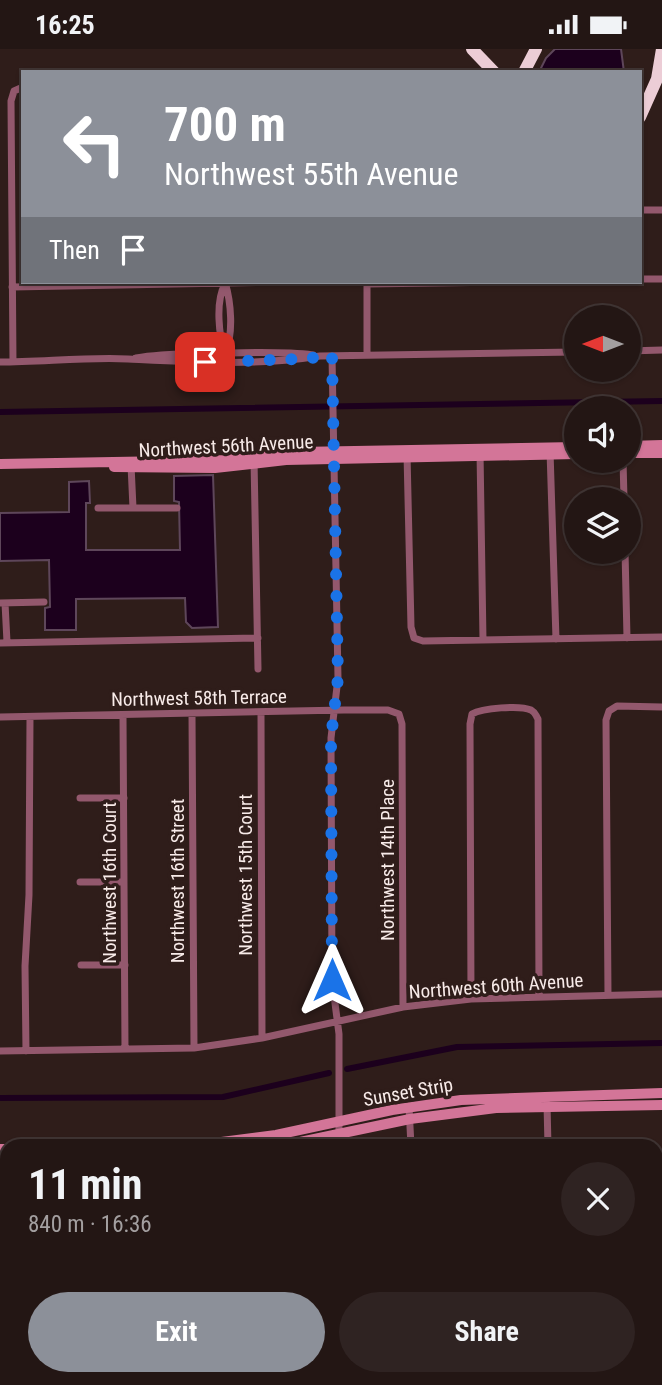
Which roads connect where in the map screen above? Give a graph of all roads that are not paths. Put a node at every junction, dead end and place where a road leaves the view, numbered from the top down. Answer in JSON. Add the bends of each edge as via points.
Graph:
{"nodes":[{"id":1,"x":472,"y":49,"type":"edge"},
{"id":2,"x":536,"y":49,"type":"edge"},
{"id":3,"x":655,"y":49,"type":"edge"},
{"id":4,"x":662,"y":49,"type":"edge"},
{"id":5,"x":492,"y":70,"type":"edge"},
{"id":6,"x":525,"y":70,"type":"edge"},
{"id":7,"x":21,"y":88,"type":"edge"},
{"id":8,"x":642,"y":99,"type":"edge"},
{"id":9,"x":642,"y":113,"type":"edge"},
{"id":10,"x":662,"y":210,"type":"edge"},
{"id":11,"x":642,"y":211,"type":"edge"},
{"id":12,"x":642,"y":279,"type":"edge"},
{"id":13,"x":662,"y":279,"type":"edge"},
{"id":14,"x":85,"y":284,"type":"edge"},
{"id":15,"x":225,"y":284,"type":"edge"},
{"id":16,"x":367,"y":284,"type":"edge"},
{"id":17,"x":12,"y":288,"type":"junction"},
{"id":18,"x":662,"y":350,"type":"edge"},
{"id":19,"x":641,"y":351,"type":"edge"},
{"id":20,"x":564,"y":352,"type":"edge"},
{"id":21,"x":367,"y":355,"type":"junction"},
{"id":22,"x":332,"y":356,"type":"junction"},
{"id":23,"x":225,"y":357,"type":"junction"},
{"id":24,"x":0,"y":362,"type":"edge"},
{"id":25,"x":13,"y":362,"type":"junction"},
{"id":26,"x":662,"y":445,"type":"edge"},
{"id":27,"x":641,"y":446,"type":"edge"},
{"id":28,"x":564,"y":449,"type":"edge"},
{"id":29,"x":550,"y":451,"type":"junction"},
{"id":30,"x":480,"y":452,"type":"junction"},
{"id":31,"x":407,"y":453,"type":"junction"},
{"id":32,"x":564,"y":453,"type":"edge"},
{"id":33,"x":641,"y":453,"type":"edge"},
{"id":34,"x":662,"y":453,"type":"edge"},
{"id":35,"x":334,"y":455,"type":"junction"},
{"id":36,"x":254,"y":459,"type":"junction"},
{"id":37,"x":0,"y":464,"type":"edge"},
{"id":38,"x":131,"y":464,"type":"junction"},
{"id":39,"x":98,"y":508,"type":"dead end"},
{"id":40,"x":134,"y":508,"type":"junction"},
{"id":41,"x":177,"y":508,"type":"dead end"},
{"id":42,"x":625,"y":564,"type":"edge"},
{"id":43,"x":44,"y":602,"type":"dead end"},
{"id":44,"x":3,"y":603,"type":"edge"},
{"id":45,"x":662,"y":637,"type":"edge"},
{"id":46,"x":258,"y":638,"type":"junction"},
{"id":47,"x":627,"y":638,"type":"junction"},
{"id":48,"x":556,"y":639,"type":"junction"},
{"id":49,"x":483,"y":640,"type":"junction"},
{"id":50,"x":4,"y":643,"type":"edge"},
{"id":51,"x":258,"y":669,"type":"dead end"},
{"id":52,"x":662,"y":707,"type":"edge"},
{"id":53,"x":334,"y":711,"type":"junction"},
{"id":54,"x":261,"y":713,"type":"junction"},
{"id":55,"x":192,"y":714,"type":"junction"},
{"id":56,"x":399,"y":714,"type":"joint"},
{"id":57,"x":123,"y":716,"type":"junction"},
{"id":58,"x":0,"y":717,"type":"edge"},
{"id":59,"x":30,"y":717,"type":"junction"},
{"id":60,"x":80,"y":798,"type":"dead end"},
{"id":61,"x":124,"y":798,"type":"junction"},
{"id":62,"x":80,"y":882,"type":"dead end"},
{"id":63,"x":124,"y":882,"type":"junction"},
{"id":64,"x":81,"y":965,"type":"dead end"},
{"id":65,"x":125,"y":965,"type":"junction"},
{"id":66,"x":662,"y":994,"type":"edge"},
{"id":67,"x":608,"y":995,"type":"junction"},
{"id":68,"x":539,"y":997,"type":"junction"},
{"id":69,"x":471,"y":999,"type":"junction"},
{"id":70,"x":403,"y":1007,"type":"junction"},
{"id":71,"x":338,"y":1020,"type":"junction"},
{"id":72,"x":262,"y":1038,"type":"junction"},
{"id":73,"x":194,"y":1048,"type":"junction"},
{"id":74,"x":125,"y":1049,"type":"junction"},
{"id":75,"x":0,"y":1051,"type":"edge"},
{"id":76,"x":26,"y":1051,"type":"junction"},
{"id":77,"x":662,"y":1093,"type":"edge"},
{"id":78,"x":547,"y":1096,"type":"junction"},
{"id":79,"x":662,"y":1105,"type":"edge"},
{"id":80,"x":409,"y":1107,"type":"junction"},
{"id":81,"x":547,"y":1107,"type":"junction"},
{"id":82,"x":410,"y":1119,"type":"junction"},
{"id":83,"x":339,"y":1122,"type":"junction"},
{"id":84,"x":292,"y":1132,"type":"junction"},
{"id":85,"x":339,"y":1134,"type":"junction"},
{"id":86,"x":248,"y":1139,"type":"edge"},
{"id":87,"x":294,"y":1139,"type":"edge"},
{"id":88,"x":317,"y":1139,"type":"edge"},
{"id":89,"x":339,"y":1139,"type":"edge"},
{"id":90,"x":411,"y":1139,"type":"edge"},
{"id":91,"x":548,"y":1139,"type":"edge"}],
"edges":[{"from":1,"to":5,"type":"highway"},
{"from":2,"to":6,"type":"highway"},
{"from":3,"to":8,"type":"highway"},
{"from":4,"to":9,"type":"highway","via":[[657,79]]},
{"from":7,"to":17,"type":"street","via":[[14,91],[11,101]]},
{"from":10,"to":11,"type":"street"},
{"from":12,"to":13,"type":"street"},
{"from":14,"to":17,"type":"street"},
{"from":15,"to":23,"type":"street","via":[[229,344]]},
{"from":16,"to":21,"type":"street"},
{"from":17,"to":25,"type":"street"},
{"from":18,"to":19,"type":"street"},
{"from":20,"to":21,"type":"street"},
{"from":21,"to":22,"type":"street"},
{"from":22,"to":23,"type":"street"},
{"from":22,"to":35,"type":"street"},
{"from":23,"to":25,"type":"street","via":[[165,362]]},
{"from":24,"to":25,"type":"street"},
{"from":26,"to":27,"type":"street"},
{"from":28,"to":29,"type":"street","name":"Northwest 56th Avenue"},
{"from":29,"to":30,"type":"street","name":"Northwest 56th Avenue"},
{"from":29,"to":32,"type":"street","name":"Northwest 56th Avenue"},
{"from":29,"to":48,"type":"street"},
{"from":30,"to":31,"type":"street","name":"Northwest 56th Avenue"},
{"from":30,"to":49,"type":"street"},
{"from":31,"to":35,"type":"street","name":"Northwest 56th Avenue"},
{"from":31,"to":49,"type":"street","via":[[414,638]]},
{"from":33,"to":34,"type":"street"},
{"from":35,"to":36,"type":"street","name":"Northwest 56th Avenue"},
{"from":35,"to":53,"type":"street","via":[[338,678]]},
{"from":36,"to":38,"type":"street","name":"Northwest 56th Avenue"},
{"from":36,"to":46,"type":"street"},
{"from":37,"to":38,"type":"street","name":"Northwest 56th Avenue"},
{"from":38,"to":40,"type":"street"},
{"from":39,"to":40,"type":"street"},
{"from":40,"to":41,"type":"street"},
{"from":42,"to":47,"type":"street"},
{"from":43,"to":44,"type":"street"},
{"from":44,"to":50,"type":"street"},
{"from":45,"to":47,"type":"street"},
{"from":46,"to":50,"type":"street"},
{"from":46,"to":51,"type":"street"},
{"from":47,"to":48,"type":"street"},
{"from":48,"to":49,"type":"street"},
{"from":52,"to":67,"type":"street","via":[[617,706],[606,720]]},
{"from":53,"to":54,"type":"street","name":"Northwest 58th Terrace"},
{"from":53,"to":56,"type":"street","name":"Northwest 58th Terrace"},
{"from":53,"to":71,"type":"street","via":[[332,980]]},
{"from":54,"to":55,"type":"street","name":"Northwest 58th Terrace"},
{"from":54,"to":72,"type":"street","name":"Northwest 15th Court"},
{"from":55,"to":57,"type":"street","name":"Northwest 58th Terrace"},
{"from":55,"to":73,"type":"street","name":"Northwest 16th Street"},
{"from":56,"to":70,"type":"street","name":"Northwest 14th Place"},
{"from":57,"to":59,"type":"street","name":"Northwest 58th Terrace"},
{"from":57,"to":61,"type":"street","name":"Northwest 16th Court"},
{"from":58,"to":59,"type":"street","name":"Northwest 58th Terrace"},
{"from":59,"to":76,"type":"street"},
{"from":60,"to":61,"type":"street"},
{"from":61,"to":63,"type":"street","name":"Northwest 16th Court"},
{"from":62,"to":63,"type":"street"},
{"from":63,"to":65,"type":"street","name":"Northwest 16th Court"},
{"from":64,"to":65,"type":"street"},
{"from":65,"to":74,"type":"street","name":"Northwest 16th Court"},
{"from":66,"to":67,"type":"street","name":"Northwest 60th Avenue"},
{"from":67,"to":68,"type":"street","name":"Northwest 60th Avenue"},
{"from":68,"to":69,"type":"street","name":"Northwest 60th Avenue"},
{"from":68,"to":69,"type":"street","via":[[538,719],[526,709],[480,709],[472,714],[470,724]]},
{"from":69,"to":70,"type":"street","name":"Northwest 60th Avenue"},
{"from":70,"to":71,"type":"street","name":"Northwest 60th Avenue"},
{"from":71,"to":72,"type":"street","name":"Northwest 60th Avenue"},
{"from":71,"to":83,"type":"street"},
{"from":72,"to":73,"type":"street","name":"Northwest 60th Avenue"},
{"from":73,"to":74,"type":"street","name":"Northwest 60th Avenue"},
{"from":74,"to":76,"type":"street","name":"Northwest 60th Avenue"},
{"from":75,"to":76,"type":"street","name":"Northwest 60th Avenue"},
{"from":77,"to":78,"type":"street","name":"Sunset Strip"},
{"from":78,"to":80,"type":"street","name":"Sunset Strip"},
{"from":78,"to":81,"type":"street"},
{"from":79,"to":81,"type":"street","name":"Sunset Strip"},
{"from":80,"to":82,"type":"street"},
{"from":80,"to":83,"type":"street","name":"Sunset Strip"},
{"from":81,"to":82,"type":"street","name":"Sunset Strip"},
{"from":81,"to":91,"type":"street"},
{"from":82,"to":85,"type":"street","name":"Sunset Strip"},
{"from":82,"to":90,"type":"street"},
{"from":83,"to":84,"type":"street","name":"Sunset Strip"},
{"from":83,"to":85,"type":"street"},
{"from":84,"to":86,"type":"street","name":"Sunset Strip"},
{"from":84,"to":87,"type":"street"},
{"from":85,"to":88,"type":"street","name":"Sunset Strip"},
{"from":85,"to":89,"type":"street"}]}
